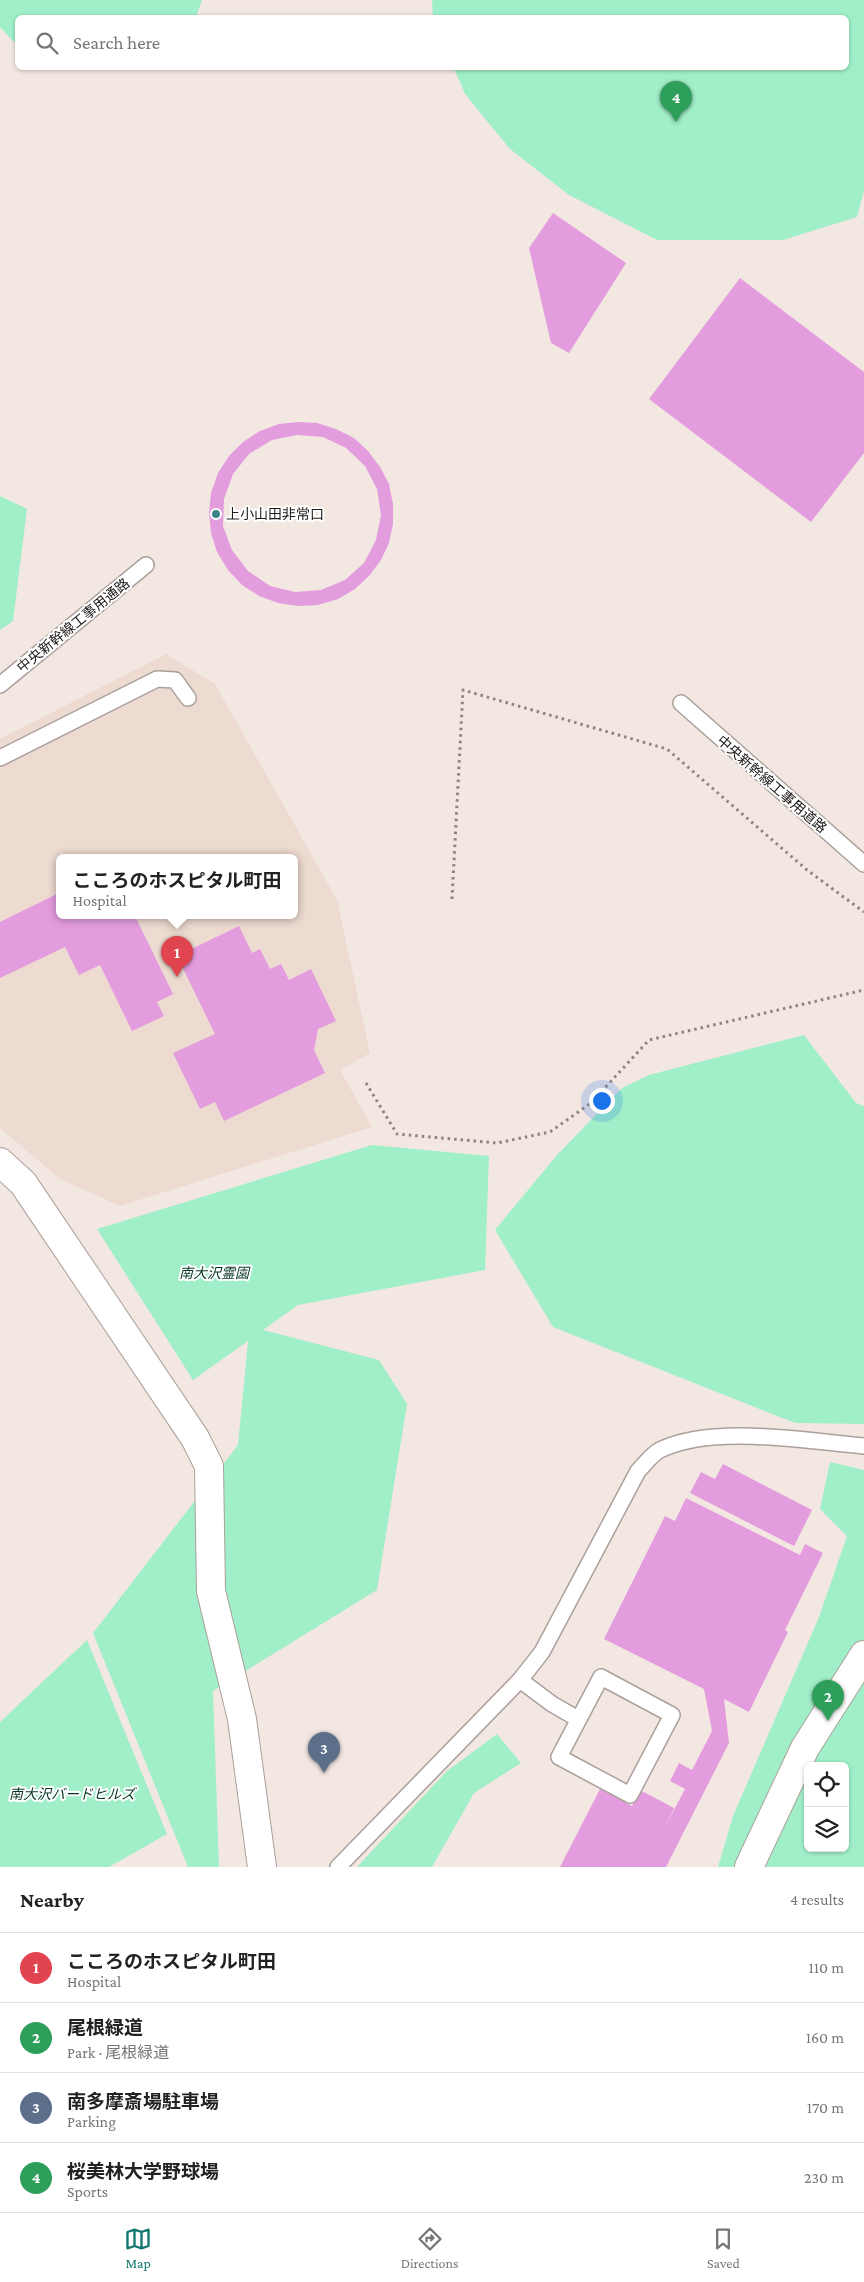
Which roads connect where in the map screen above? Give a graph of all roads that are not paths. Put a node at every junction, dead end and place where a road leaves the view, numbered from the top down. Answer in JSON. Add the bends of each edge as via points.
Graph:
{"nodes":[{"id":1,"x":146,"y":565,"type":"dead end"},
{"id":2,"x":0,"y":684,"type":"edge"},
{"id":3,"x":188,"y":698,"type":"dead end"},
{"id":4,"x":681,"y":704,"type":"dead end"},
{"id":5,"x":0,"y":758,"type":"edge"},
{"id":6,"x":864,"y":864,"type":"edge"},
{"id":7,"x":0,"y":1162,"type":"edge"},
{"id":8,"x":864,"y":1446,"type":"edge"},
{"id":9,"x":864,"y":1655,"type":"edge"},
{"id":10,"x":520,"y":1680,"type":"junction"},
{"id":11,"x":578,"y":1719,"type":"junction"},
{"id":12,"x":262,"y":1867,"type":"edge"},
{"id":13,"x":338,"y":1867,"type":"edge"},
{"id":14,"x":749,"y":1867,"type":"edge"}],
"edges":[{"from":1,"to":2,"type":"lane","name":"中央新幹線工事用通路"},
{"from":3,"to":5,"type":"lane","via":[[175,680],[157,679]]},
{"from":4,"to":6,"type":"lane","name":"中央新幹線工事用道路"},
{"from":7,"to":12,"type":"street","via":[[22,1183],[195,1438],[209,1466],[211,1591],[242,1718]]},
{"from":8,"to":10,"type":"lane","via":[[717,1436],[684,1440],[658,1451],[638,1471],[542,1652]]},
{"from":9,"to":14,"type":"street","via":[[805,1748]]},
{"from":10,"to":11,"type":"lane"},
{"from":10,"to":13,"type":"lane"},
{"from":11,"to":11,"type":"lane","via":[[601,1677],[672,1715],[630,1795],[559,1757]]}]}
